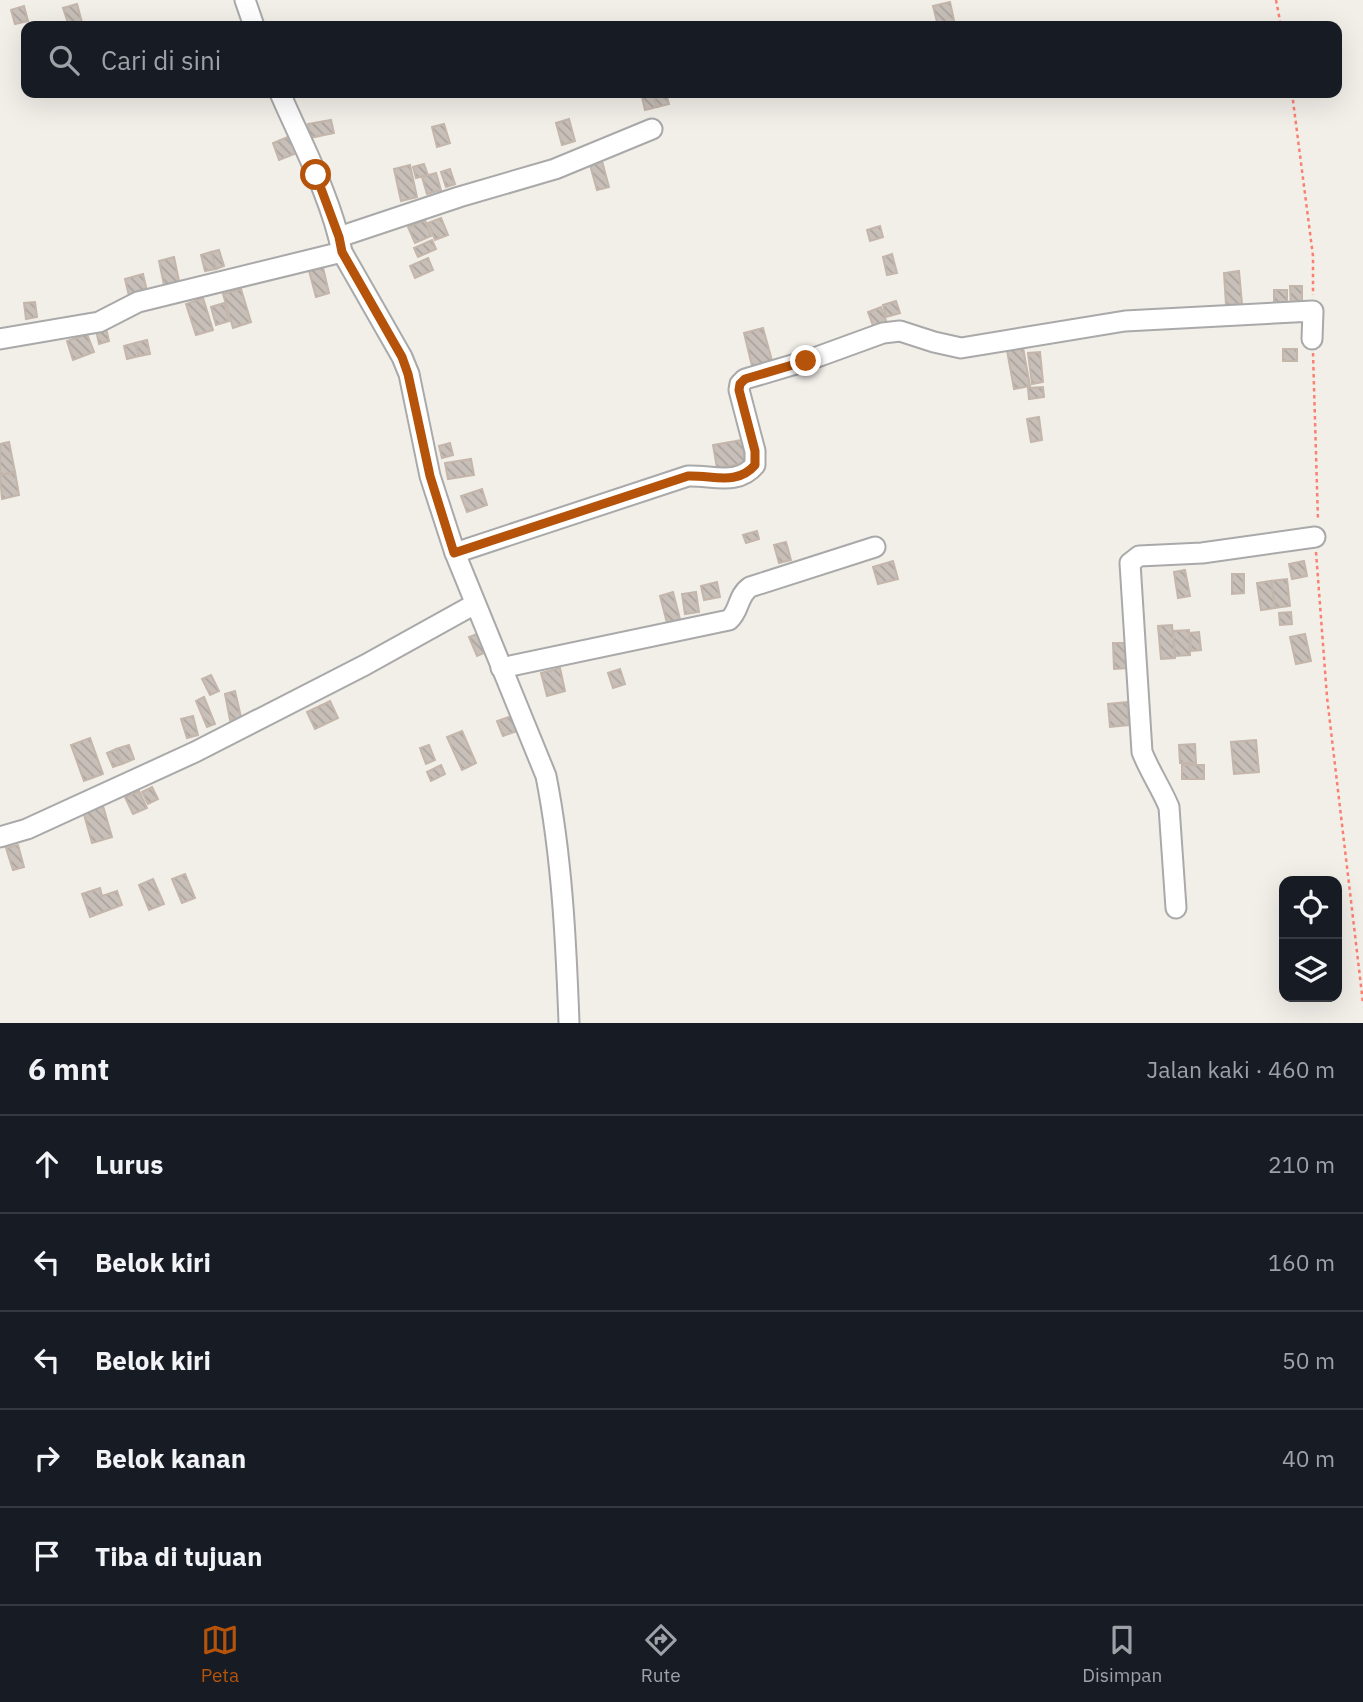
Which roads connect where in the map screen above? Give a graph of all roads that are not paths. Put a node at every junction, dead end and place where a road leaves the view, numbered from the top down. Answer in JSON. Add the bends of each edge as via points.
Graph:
{"nodes":[{"id":1,"x":245,"y":0,"type":"edge"},
{"id":2,"x":252,"y":21,"type":"edge"},
{"id":3,"x":282,"y":98,"type":"edge"},
{"id":4,"x":652,"y":129,"type":"dead end"},
{"id":5,"x":341,"y":245,"type":"junction"},
{"id":6,"x":0,"y":339,"type":"edge"},
{"id":7,"x":1312,"y":339,"type":"road end"},
{"id":8,"x":1315,"y":537,"type":"road end"},
{"id":9,"x":875,"y":547,"type":"dead end"},
{"id":10,"x":454,"y":553,"type":"junction"},
{"id":11,"x":475,"y":604,"type":"junction"},
{"id":12,"x":501,"y":668,"type":"junction"},
{"id":13,"x":0,"y":837,"type":"edge"},
{"id":14,"x":1176,"y":908,"type":"dead end"},
{"id":15,"x":569,"y":1023,"type":"edge"}],
"edges":[{"from":1,"to":2,"type":"street"},
{"from":3,"to":5,"type":"street"},
{"from":4,"to":5,"type":"street","via":[[555,169],[459,197]]},
{"from":5,"to":6,"type":"street","via":[[138,302],[99,322]]},
{"from":5,"to":10,"type":"street","via":[[405,366],[430,476]]},
{"from":7,"to":10,"type":"street","via":[[1313,311],[1125,321],[961,348],[900,331],[883,333],[740,384],[755,451],[755,465],[742,476],[688,476]]},
{"from":8,"to":14,"type":"street","via":[[1202,553],[1139,556],[1130,563],[1142,752],[1169,807]]},
{"from":9,"to":12,"type":"street","via":[[750,587],[740,596],[729,620]]},
{"from":10,"to":11,"type":"street"},
{"from":11,"to":12,"type":"street"},
{"from":11,"to":13,"type":"street","via":[[195,752]]},
{"from":12,"to":15,"type":"street","via":[[546,776],[552,806],[565,926]]}]}
